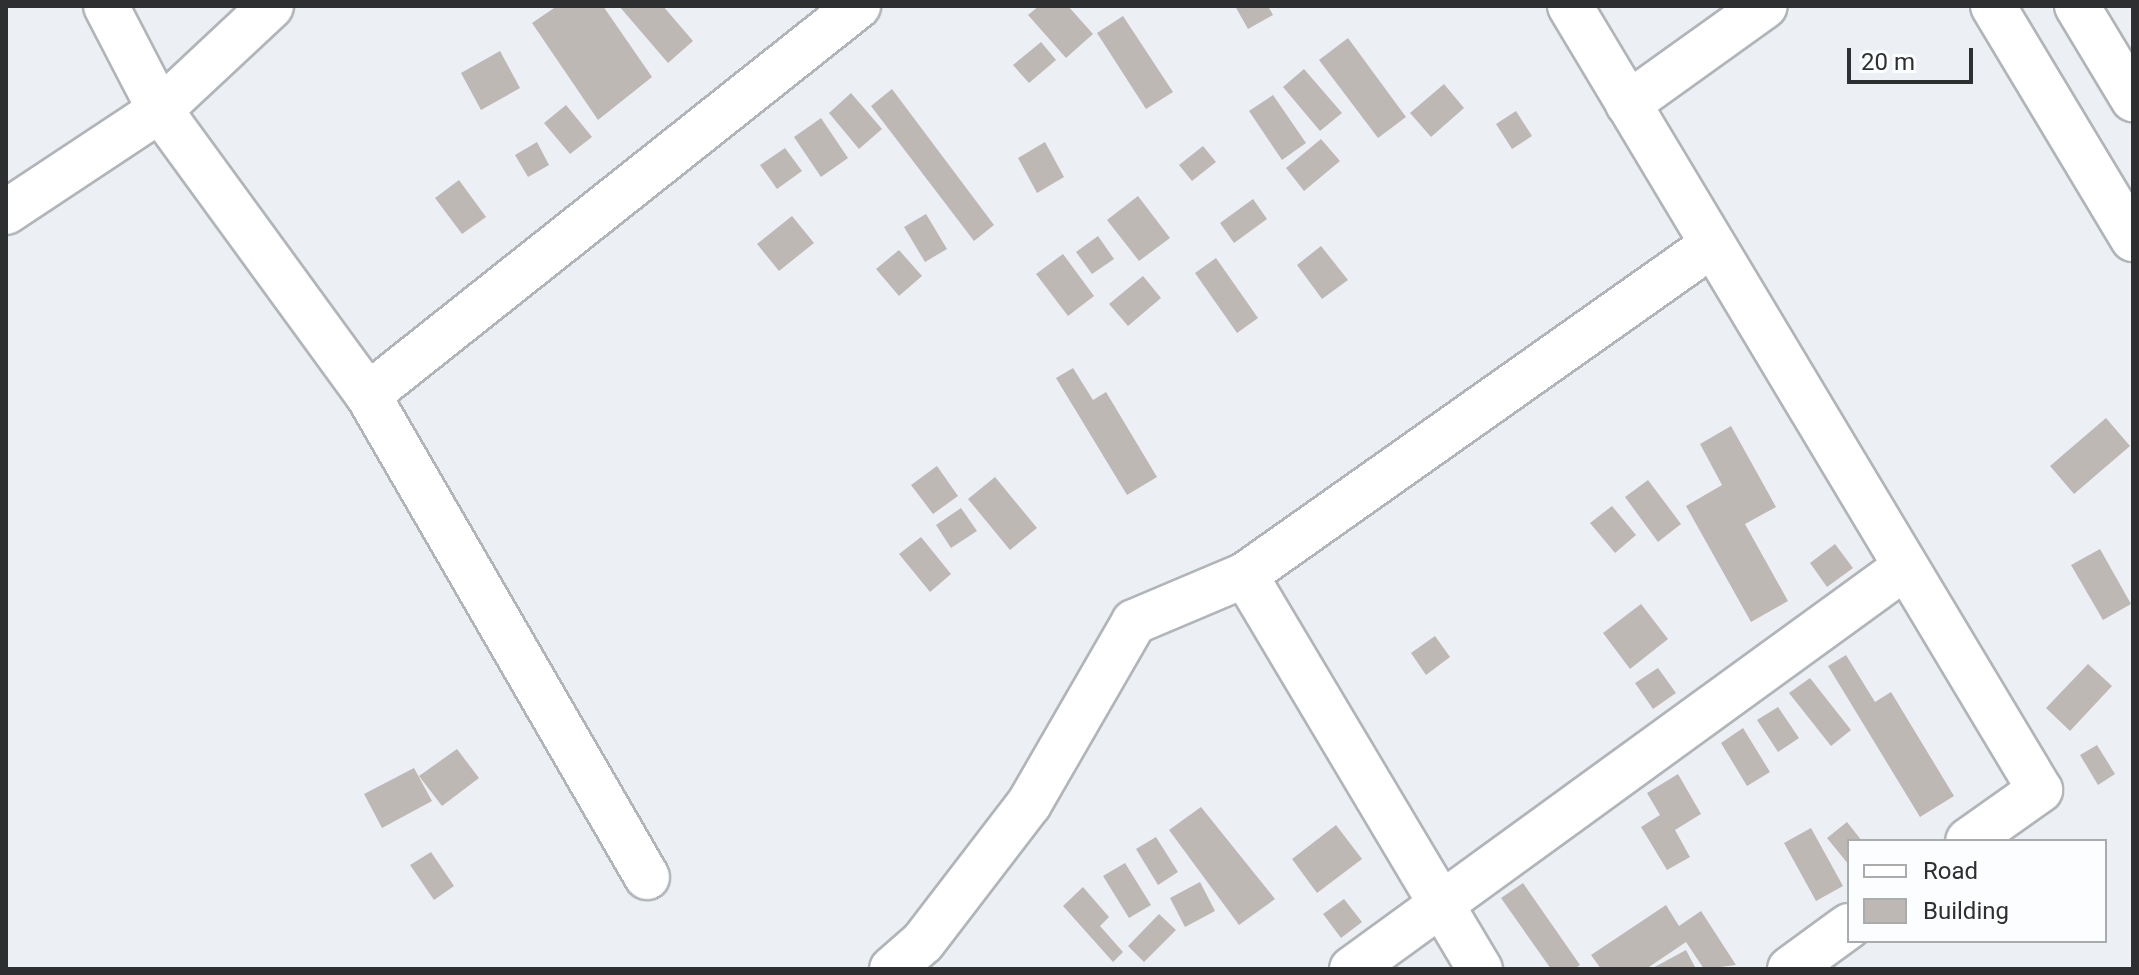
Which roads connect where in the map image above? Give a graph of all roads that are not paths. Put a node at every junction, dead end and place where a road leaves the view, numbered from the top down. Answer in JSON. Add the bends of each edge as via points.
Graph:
{"nodes":[{"id":1,"x":106,"y":6,"type":"edge"},
{"id":2,"x":271,"y":6,"type":"edge"},
{"id":3,"x":858,"y":6,"type":"edge"},
{"id":4,"x":1570,"y":6,"type":"edge"},
{"id":5,"x":1765,"y":6,"type":"edge"},
{"id":6,"x":1993,"y":6,"type":"edge"},
{"id":7,"x":2077,"y":6,"type":"edge"},
{"id":8,"x":2133,"y":99,"type":"edge"},
{"id":9,"x":1628,"y":104,"type":"junction"},
{"id":10,"x":160,"y":110,"type":"junction"},
{"id":11,"x":6,"y":212,"type":"edge"},
{"id":12,"x":2133,"y":239,"type":"edge"},
{"id":13,"x":1712,"y":245,"type":"junction"},
{"id":14,"x":368,"y":395,"type":"junction"},
{"id":15,"x":1904,"y":568,"type":"junction"},
{"id":16,"x":1245,"y":575,"type":"junction"},
{"id":17,"x":1971,"y":839,"type":"edge"},
{"id":18,"x":647,"y":877,"type":"dead end"},
{"id":19,"x":1440,"y":905,"type":"junction"},
{"id":20,"x":1847,"y":927,"type":"edge"},
{"id":21,"x":892,"y":969,"type":"edge"},
{"id":22,"x":1352,"y":969,"type":"edge"},
{"id":23,"x":1480,"y":969,"type":"edge"},
{"id":24,"x":1790,"y":969,"type":"edge"}],
"edges":[{"from":1,"to":10,"type":"street"},
{"from":2,"to":10,"type":"street"},
{"from":3,"to":14,"type":"street"},
{"from":4,"to":9,"type":"street"},
{"from":5,"to":9,"type":"street"},
{"from":6,"to":12,"type":"street"},
{"from":7,"to":8,"type":"street"},
{"from":9,"to":13,"type":"street"},
{"from":10,"to":11,"type":"street"},
{"from":10,"to":14,"type":"street"},
{"from":13,"to":15,"type":"street"},
{"from":13,"to":16,"type":"street"},
{"from":14,"to":18,"type":"street"},
{"from":15,"to":17,"type":"street","via":[[2040,790]]},
{"from":15,"to":19,"type":"street"},
{"from":16,"to":19,"type":"street"},
{"from":16,"to":21,"type":"street","via":[[1134,622],[1029,804],[923,942]]},
{"from":19,"to":22,"type":"street"},
{"from":19,"to":23,"type":"street"},
{"from":20,"to":24,"type":"street"}]}
